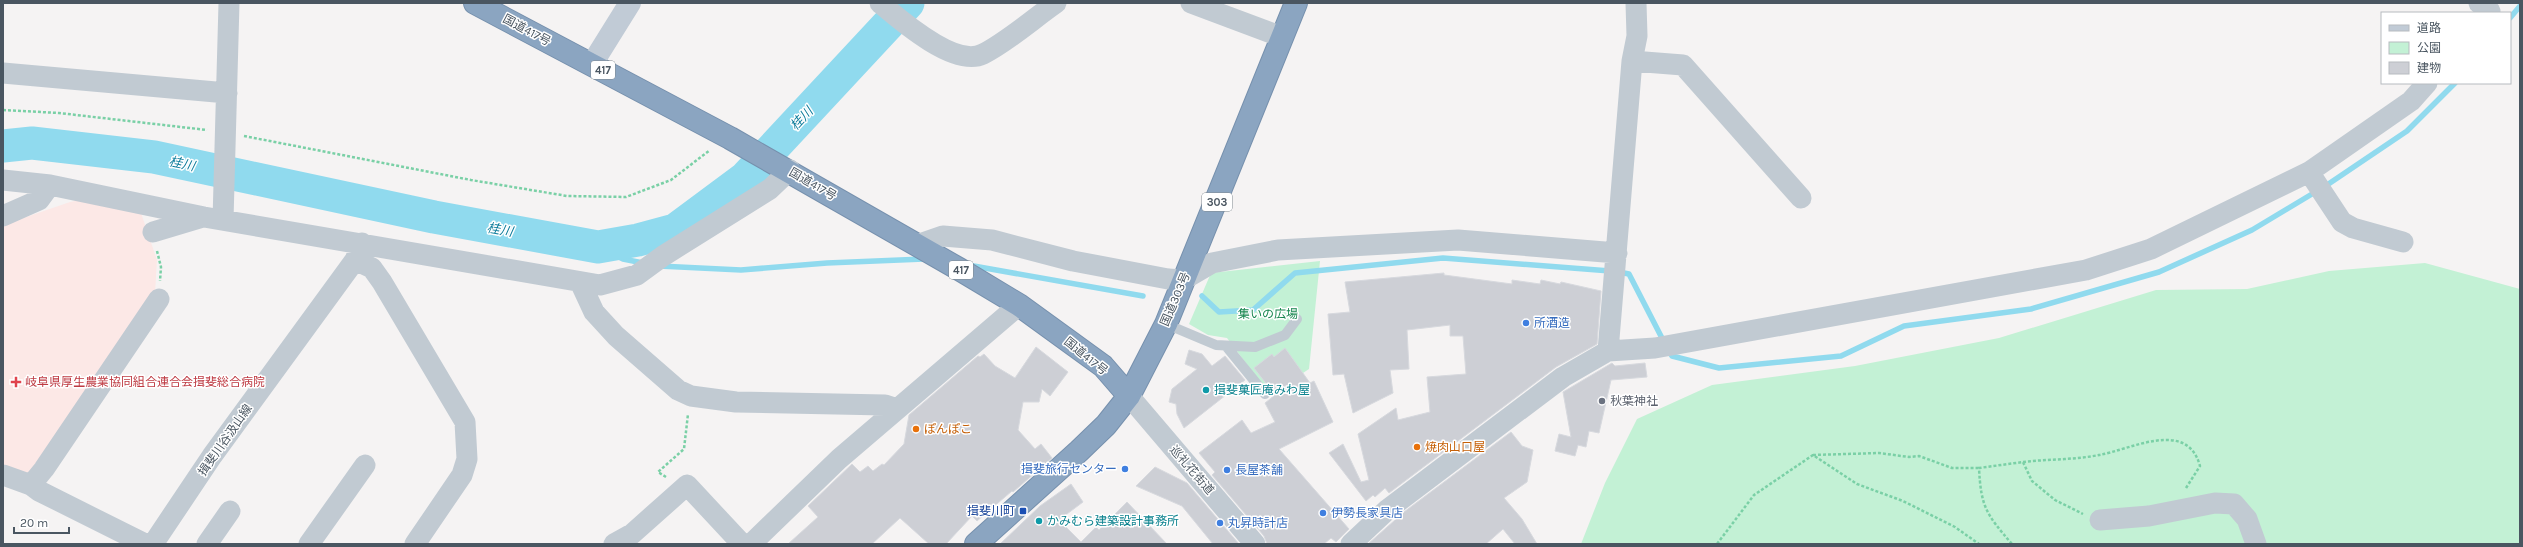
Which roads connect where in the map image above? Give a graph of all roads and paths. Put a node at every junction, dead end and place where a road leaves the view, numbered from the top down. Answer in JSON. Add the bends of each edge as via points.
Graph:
{"nodes":[{"id":1,"x":229,"y":3,"type":"edge"},
{"id":2,"x":475,"y":3,"type":"edge"},
{"id":3,"x":630,"y":3,"type":"edge"},
{"id":4,"x":880,"y":3,"type":"edge"},
{"id":5,"x":1056,"y":3,"type":"edge"},
{"id":6,"x":1191,"y":3,"type":"edge"},
{"id":7,"x":1296,"y":3,"type":"edge"},
{"id":8,"x":1636,"y":3,"type":"edge"},
{"id":9,"x":1282,"y":37,"type":"junction"},
{"id":10,"x":1632,"y":61,"type":"junction"},
{"id":11,"x":592,"y":64,"type":"junction"},
{"id":12,"x":3,"y":73,"type":"edge"},
{"id":13,"x":2426,"y":84,"type":"edge"},
{"id":14,"x":227,"y":93,"type":"junction"},
{"id":15,"x":3,"y":110,"type":"edge"},
{"id":16,"x":224,"y":135,"type":"junction"},
{"id":17,"x":727,"y":136,"type":"junction"},
{"id":18,"x":784,"y":167,"type":"junction"},
{"id":19,"x":2309,"y":172,"type":"junction"},
{"id":20,"x":3,"y":180,"type":"edge"},
{"id":21,"x":50,"y":185,"type":"junction"},
{"id":22,"x":1801,"y":198,"type":"dead end"},
{"id":23,"x":216,"y":215,"type":"junction"},
{"id":24,"x":3,"y":216,"type":"edge"},
{"id":25,"x":154,"y":232,"type":"joint"},
{"id":26,"x":2403,"y":242,"type":"dead end"},
{"id":27,"x":917,"y":245,"type":"junction"},
{"id":28,"x":359,"y":252,"type":"junction"},
{"id":29,"x":1617,"y":256,"type":"junction"},
{"id":30,"x":1183,"y":280,"type":"junction"},
{"id":31,"x":581,"y":284,"type":"junction"},
{"id":32,"x":159,"y":299,"type":"joint"},
{"id":33,"x":1019,"y":305,"type":"junction"},
{"id":34,"x":1297,"y":320,"type":"dead end"},
{"id":35,"x":1166,"y":324,"type":"junction"},
{"id":36,"x":1226,"y":346,"type":"junction"},
{"id":37,"x":1608,"y":351,"type":"junction"},
{"id":38,"x":1265,"y":394,"type":"dead end"},
{"id":39,"x":691,"y":396,"type":"junction"},
{"id":40,"x":1129,"y":396,"type":"junction"},
{"id":41,"x":897,"y":409,"type":"junction"},
{"id":42,"x":1812,"y":455,"type":"junction"},
{"id":43,"x":2023,"y":462,"type":"junction"},
{"id":44,"x":365,"y":465,"type":"dead end"},
{"id":45,"x":1979,"y":468,"type":"junction"},
{"id":46,"x":3,"y":475,"type":"edge"},
{"id":47,"x":31,"y":485,"type":"junction"},
{"id":48,"x":684,"y":487,"type":"junction"},
{"id":49,"x":230,"y":511,"type":"dead end"},
{"id":50,"x":2167,"y":512,"type":"junction"},
{"id":51,"x":2100,"y":520,"type":"joint"},
{"id":52,"x":145,"y":544,"type":"edge"},
{"id":53,"x":153,"y":544,"type":"edge"},
{"id":54,"x":207,"y":544,"type":"edge"},
{"id":55,"x":309,"y":544,"type":"edge"},
{"id":56,"x":415,"y":544,"type":"edge"},
{"id":57,"x":614,"y":544,"type":"edge"},
{"id":58,"x":742,"y":544,"type":"edge"},
{"id":59,"x":751,"y":544,"type":"edge"},
{"id":60,"x":976,"y":544,"type":"edge"},
{"id":61,"x":1256,"y":544,"type":"edge"},
{"id":62,"x":1351,"y":544,"type":"edge"},
{"id":63,"x":1717,"y":544,"type":"edge"},
{"id":64,"x":1979,"y":544,"type":"edge"},
{"id":65,"x":2012,"y":544,"type":"edge"},
{"id":66,"x":2256,"y":544,"type":"edge"}],
"edges":[{"from":1,"to":14,"type":"street"},
{"from":2,"to":11,"type":"highway","name":"国道417号","number":"417"},
{"from":3,"to":11,"type":"street"},
{"from":4,"to":5,"type":"street","via":[[912,29],[956,55],[982,55]]},
{"from":6,"to":9,"type":"street"},
{"from":7,"to":9,"type":"highway","name":"国道303号","number":"303"},
{"from":8,"to":10,"type":"street","via":[[1638,36]]},
{"from":9,"to":30,"type":"highway","name":"国道303号","number":"303"},
{"from":10,"to":22,"type":"street","via":[[1683,65]]},
{"from":10,"to":29,"type":"street"},
{"from":11,"to":17,"type":"highway","name":"国道417号","number":"417"},
{"from":12,"to":14,"type":"street"},
{"from":13,"to":19,"type":"street","via":[[2411,101]]},
{"from":14,"to":16,"type":"street"},
{"from":15,"to":16,"type":"path","via":[[59,113]]},
{"from":16,"to":17,"type":"path","via":[[567,196],[626,197],[671,180]]},
{"from":16,"to":23,"type":"street"},
{"from":17,"to":18,"type":"highway","name":"国道417号","number":"417"},
{"from":18,"to":27,"type":"highway","name":"国道417号","number":"417"},
{"from":18,"to":31,"type":"street","via":[[770,189],[637,275],[600,285]]},
{"from":19,"to":26,"type":"street","via":[[2342,222],[2353,228]]},
{"from":19,"to":37,"type":"street","via":[[2151,250],[2086,270],[1655,348]]},
{"from":20,"to":21,"type":"street"},
{"from":21,"to":23,"type":"street"},
{"from":21,"to":24,"type":"street","via":[[39,200]]},
{"from":23,"to":25,"type":"street"},
{"from":23,"to":28,"type":"street"},
{"from":25,"to":32,"type":"path","via":[[161,267]]},
{"from":27,"to":30,"type":"street","via":[[943,236],[992,240],[1073,261]]},
{"from":27,"to":33,"type":"highway","name":"国道417号","number":"417"},
{"from":28,"to":31,"type":"street"},
{"from":28,"to":53,"type":"street","name":"揖斐川谷汲山線","via":[[212,456]]},
{"from":28,"to":56,"type":"street","via":[[382,282],[465,422],[467,459],[462,475]]},
{"from":29,"to":30,"type":"street","via":[[1458,240],[1286,250],[1212,263]]},
{"from":29,"to":37,"type":"street"},
{"from":30,"to":35,"type":"highway","name":"国道303号","number":"303"},
{"from":31,"to":39,"type":"street","via":[[594,312],[603,322],[678,390]]},
{"from":32,"to":47,"type":"street"},
{"from":33,"to":40,"type":"highway","name":"国道417号","number":"417","via":[[1103,366]]},
{"from":33,"to":41,"type":"street"},
{"from":34,"to":36,"type":"lane","via":[[1285,335],[1255,347]]},
{"from":35,"to":36,"type":"lane","via":[[1216,345]]},
{"from":35,"to":40,"type":"highway","name":"国道303号","number":"303"},
{"from":36,"to":38,"type":"lane"},
{"from":37,"to":62,"type":"street","via":[[1563,377],[1387,510]]},
{"from":39,"to":41,"type":"street","via":[[736,402],[886,405]]},
{"from":39,"to":48,"type":"path","via":[[684,449],[658,472]]},
{"from":40,"to":60,"type":"highway","name":"国道303号","number":"303","via":[[1106,425]]},
{"from":40,"to":61,"type":"street","name":"巡礼花街道"},
{"from":41,"to":59,"type":"street","via":[[839,459]]},
{"from":42,"to":45,"type":"path","via":[[1879,453],[1919,456],[1952,468]]},
{"from":42,"to":63,"type":"path","via":[[1754,495]]},
{"from":42,"to":64,"type":"path","via":[[1857,484],[1903,501]]},
{"from":43,"to":45,"type":"path"},
{"from":43,"to":50,"type":"path","via":[[2098,456],[2159,439],[2176,442],[2187,446],[2197,455],[2200,466],[2194,479],[2169,506]]},
{"from":43,"to":51,"type":"path","via":[[2032,481],[2054,500]]},
{"from":44,"to":55,"type":"street"},
{"from":45,"to":65,"type":"path","via":[[1984,509]]},
{"from":46,"to":47,"type":"street"},
{"from":47,"to":52,"type":"street"},
{"from":48,"to":57,"type":"street","via":[[632,534]]},
{"from":48,"to":58,"type":"street","via":[[687,485]]},
{"from":49,"to":54,"type":"street"},
{"from":50,"to":51,"type":"street"},
{"from":50,"to":66,"type":"street","via":[[2215,503],[2234,504],[2247,519]]}]}
